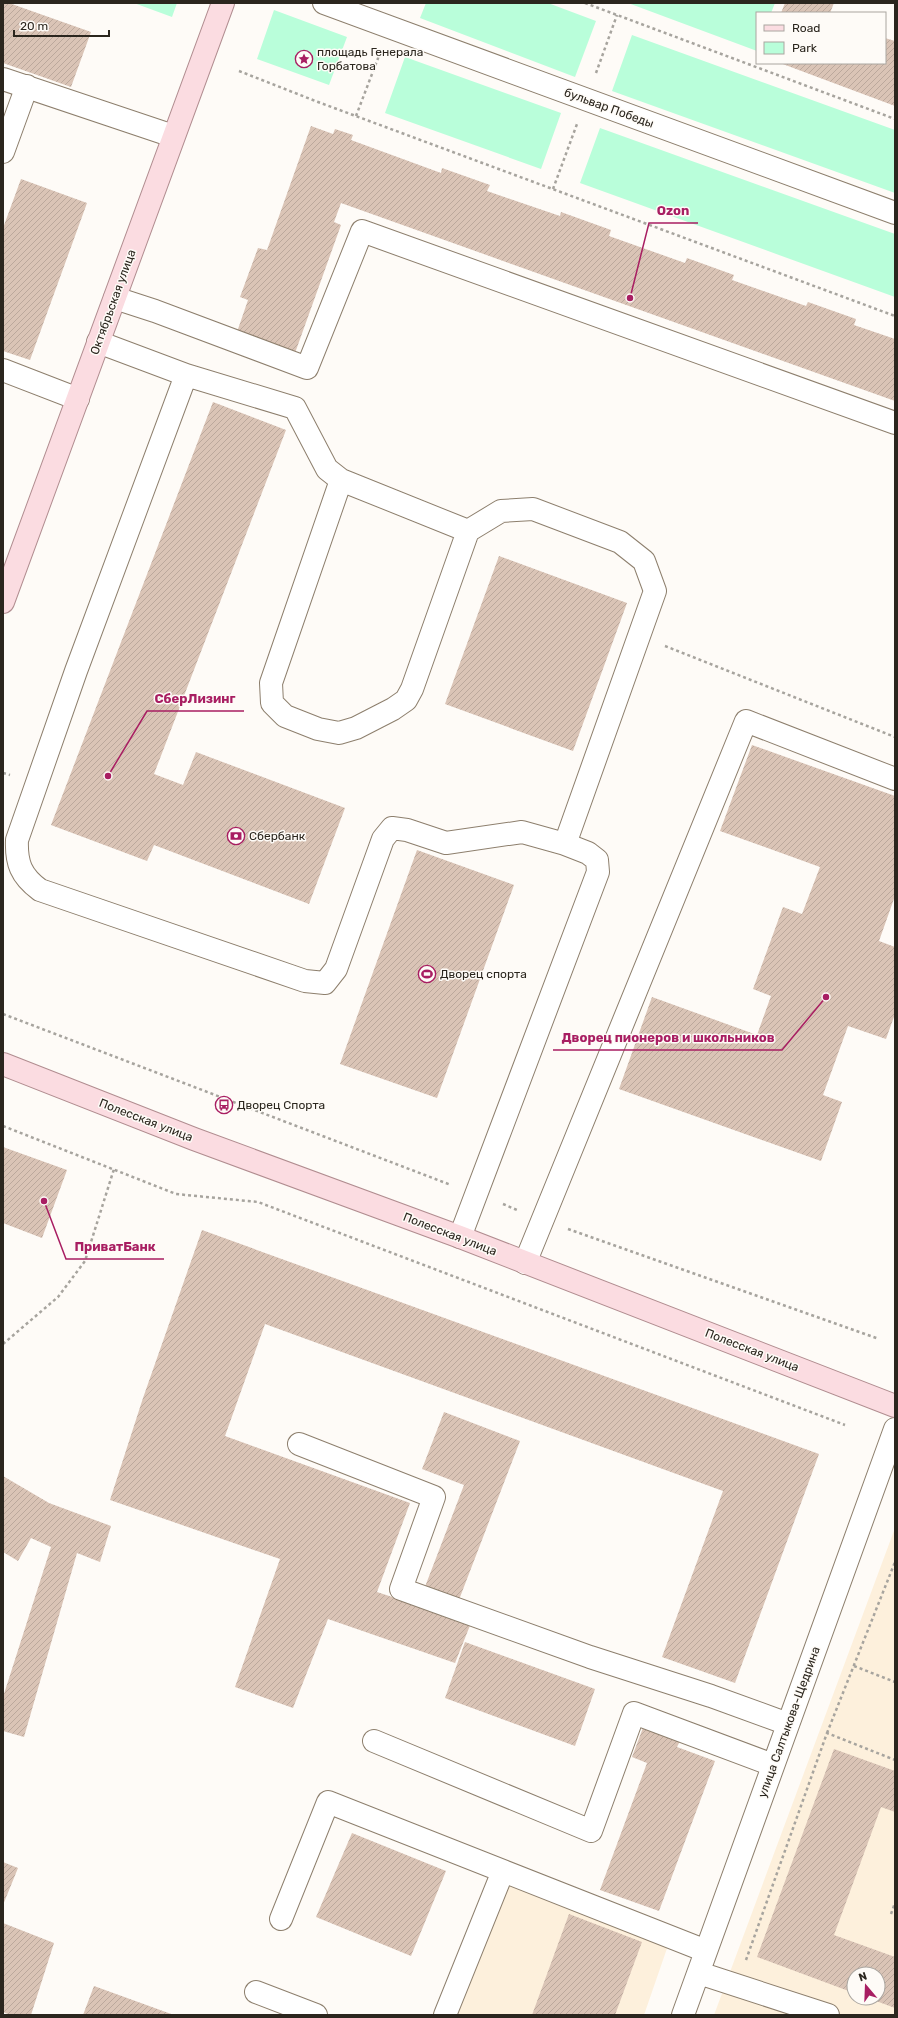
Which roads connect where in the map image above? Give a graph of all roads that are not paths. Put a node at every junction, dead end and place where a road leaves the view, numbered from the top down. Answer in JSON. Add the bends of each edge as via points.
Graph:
{"nodes":[{"id":1,"x":223,"y":3,"type":"edge"},
{"id":2,"x":324,"y":3,"type":"edge"},
{"id":3,"x":3,"y":79,"type":"edge"},
{"id":4,"x":27,"y":86,"type":"junction"},
{"id":5,"x":173,"y":136,"type":"junction"},
{"id":6,"x":3,"y":152,"type":"edge"},
{"id":7,"x":895,"y":213,"type":"edge"},
{"id":8,"x":114,"y":298,"type":"junction"},
{"id":9,"x":98,"y":342,"type":"junction"},
{"id":10,"x":3,"y":370,"type":"edge"},
{"id":11,"x":186,"y":375,"type":"junction"},
{"id":12,"x":78,"y":398,"type":"junction"},
{"id":13,"x":895,"y":423,"type":"edge"},
{"id":14,"x":341,"y":480,"type":"junction"},
{"id":15,"x":468,"y":531,"type":"junction"},
{"id":16,"x":3,"y":602,"type":"edge"},
{"id":17,"x":895,"y":779,"type":"edge"},
{"id":18,"x":566,"y":844,"type":"junction"},
{"id":19,"x":3,"y":1064,"type":"edge"},
{"id":20,"x":460,"y":1238,"type":"junction"},
{"id":21,"x":525,"y":1262,"type":"junction"},
{"id":22,"x":895,"y":1406,"type":"edge"},
{"id":23,"x":895,"y":1429,"type":"edge"},
{"id":24,"x":299,"y":1444,"type":"dead end"},
{"id":25,"x":788,"y":1724,"type":"junction"},
{"id":26,"x":374,"y":1741,"type":"dead end"},
{"id":27,"x":773,"y":1765,"type":"junction"},
{"id":28,"x":503,"y":1871,"type":"junction"},
{"id":29,"x":281,"y":1919,"type":"dead end"},
{"id":30,"x":706,"y":1951,"type":"junction"},
{"id":31,"x":699,"y":1973,"type":"junction"},
{"id":32,"x":256,"y":1992,"type":"dead end"},
{"id":33,"x":316,"y":2015,"type":"edge"},
{"id":34,"x":445,"y":2015,"type":"edge"},
{"id":35,"x":683,"y":2015,"type":"edge"},
{"id":36,"x":828,"y":2015,"type":"edge"}],
"edges":[{"from":1,"to":5,"type":"main road","name":"Октябрьская улица"},
{"from":2,"to":7,"type":"street","name":"бульвар Победы"},
{"from":3,"to":4,"type":"street"},
{"from":4,"to":5,"type":"street"},
{"from":4,"to":6,"type":"street"},
{"from":5,"to":8,"type":"main road","name":"Октябрьская улица"},
{"from":8,"to":9,"type":"main road","name":"Октябрьская улица"},
{"from":8,"to":13,"type":"street","via":[[307,368],[362,231]]},
{"from":9,"to":11,"type":"street"},
{"from":9,"to":12,"type":"main road","name":"Октябрьская улица"},
{"from":10,"to":12,"type":"street"},
{"from":11,"to":14,"type":"street","via":[[295,408],[327,469]]},
{"from":11,"to":18,"type":"street","via":[[76,671],[17,840],[16,857],[28,882],[40,890],[217,951],[306,981],[325,983],[336,969],[383,839],[392,828],[407,830],[446,843],[522,832]]},
{"from":12,"to":16,"type":"main road","name":"Октябрьская улица"},
{"from":14,"to":15,"type":"street"},
{"from":14,"to":15,"type":"street","via":[[271,683],[272,703],[285,716],[318,729],[339,733],[356,728],[406,700]]},
{"from":15,"to":18,"type":"street","via":[[501,511],[533,509],[620,542],[644,561],[655,591]]},
{"from":17,"to":21,"type":"street","via":[[746,721]]},
{"from":18,"to":20,"type":"street","via":[[588,853],[597,860],[598,872]]},
{"from":19,"to":20,"type":"main road","name":"Полесская улица","via":[[194,1139]]},
{"from":20,"to":21,"type":"main road","name":"Полесская улица"},
{"from":21,"to":22,"type":"main road","name":"Полесская улица"},
{"from":23,"to":25,"type":"street","name":"улица Салтыкова-Щедрина"},
{"from":24,"to":25,"type":"street","via":[[434,1497],[401,1589]]},
{"from":25,"to":27,"type":"street","name":"улица Салтыкова-Щедрина"},
{"from":26,"to":27,"type":"street","via":[[591,1831],[634,1713]]},
{"from":27,"to":30,"type":"street","name":"улица Салтыкова-Щедрина"},
{"from":28,"to":29,"type":"street","via":[[328,1802]]},
{"from":28,"to":30,"type":"street"},
{"from":28,"to":34,"type":"street"},
{"from":30,"to":31,"type":"street","name":"улица Салтыкова-Щедрина"},
{"from":31,"to":35,"type":"street","name":"улица Салтыкова-Щедрина"},
{"from":31,"to":36,"type":"street"},
{"from":32,"to":33,"type":"street"}]}
